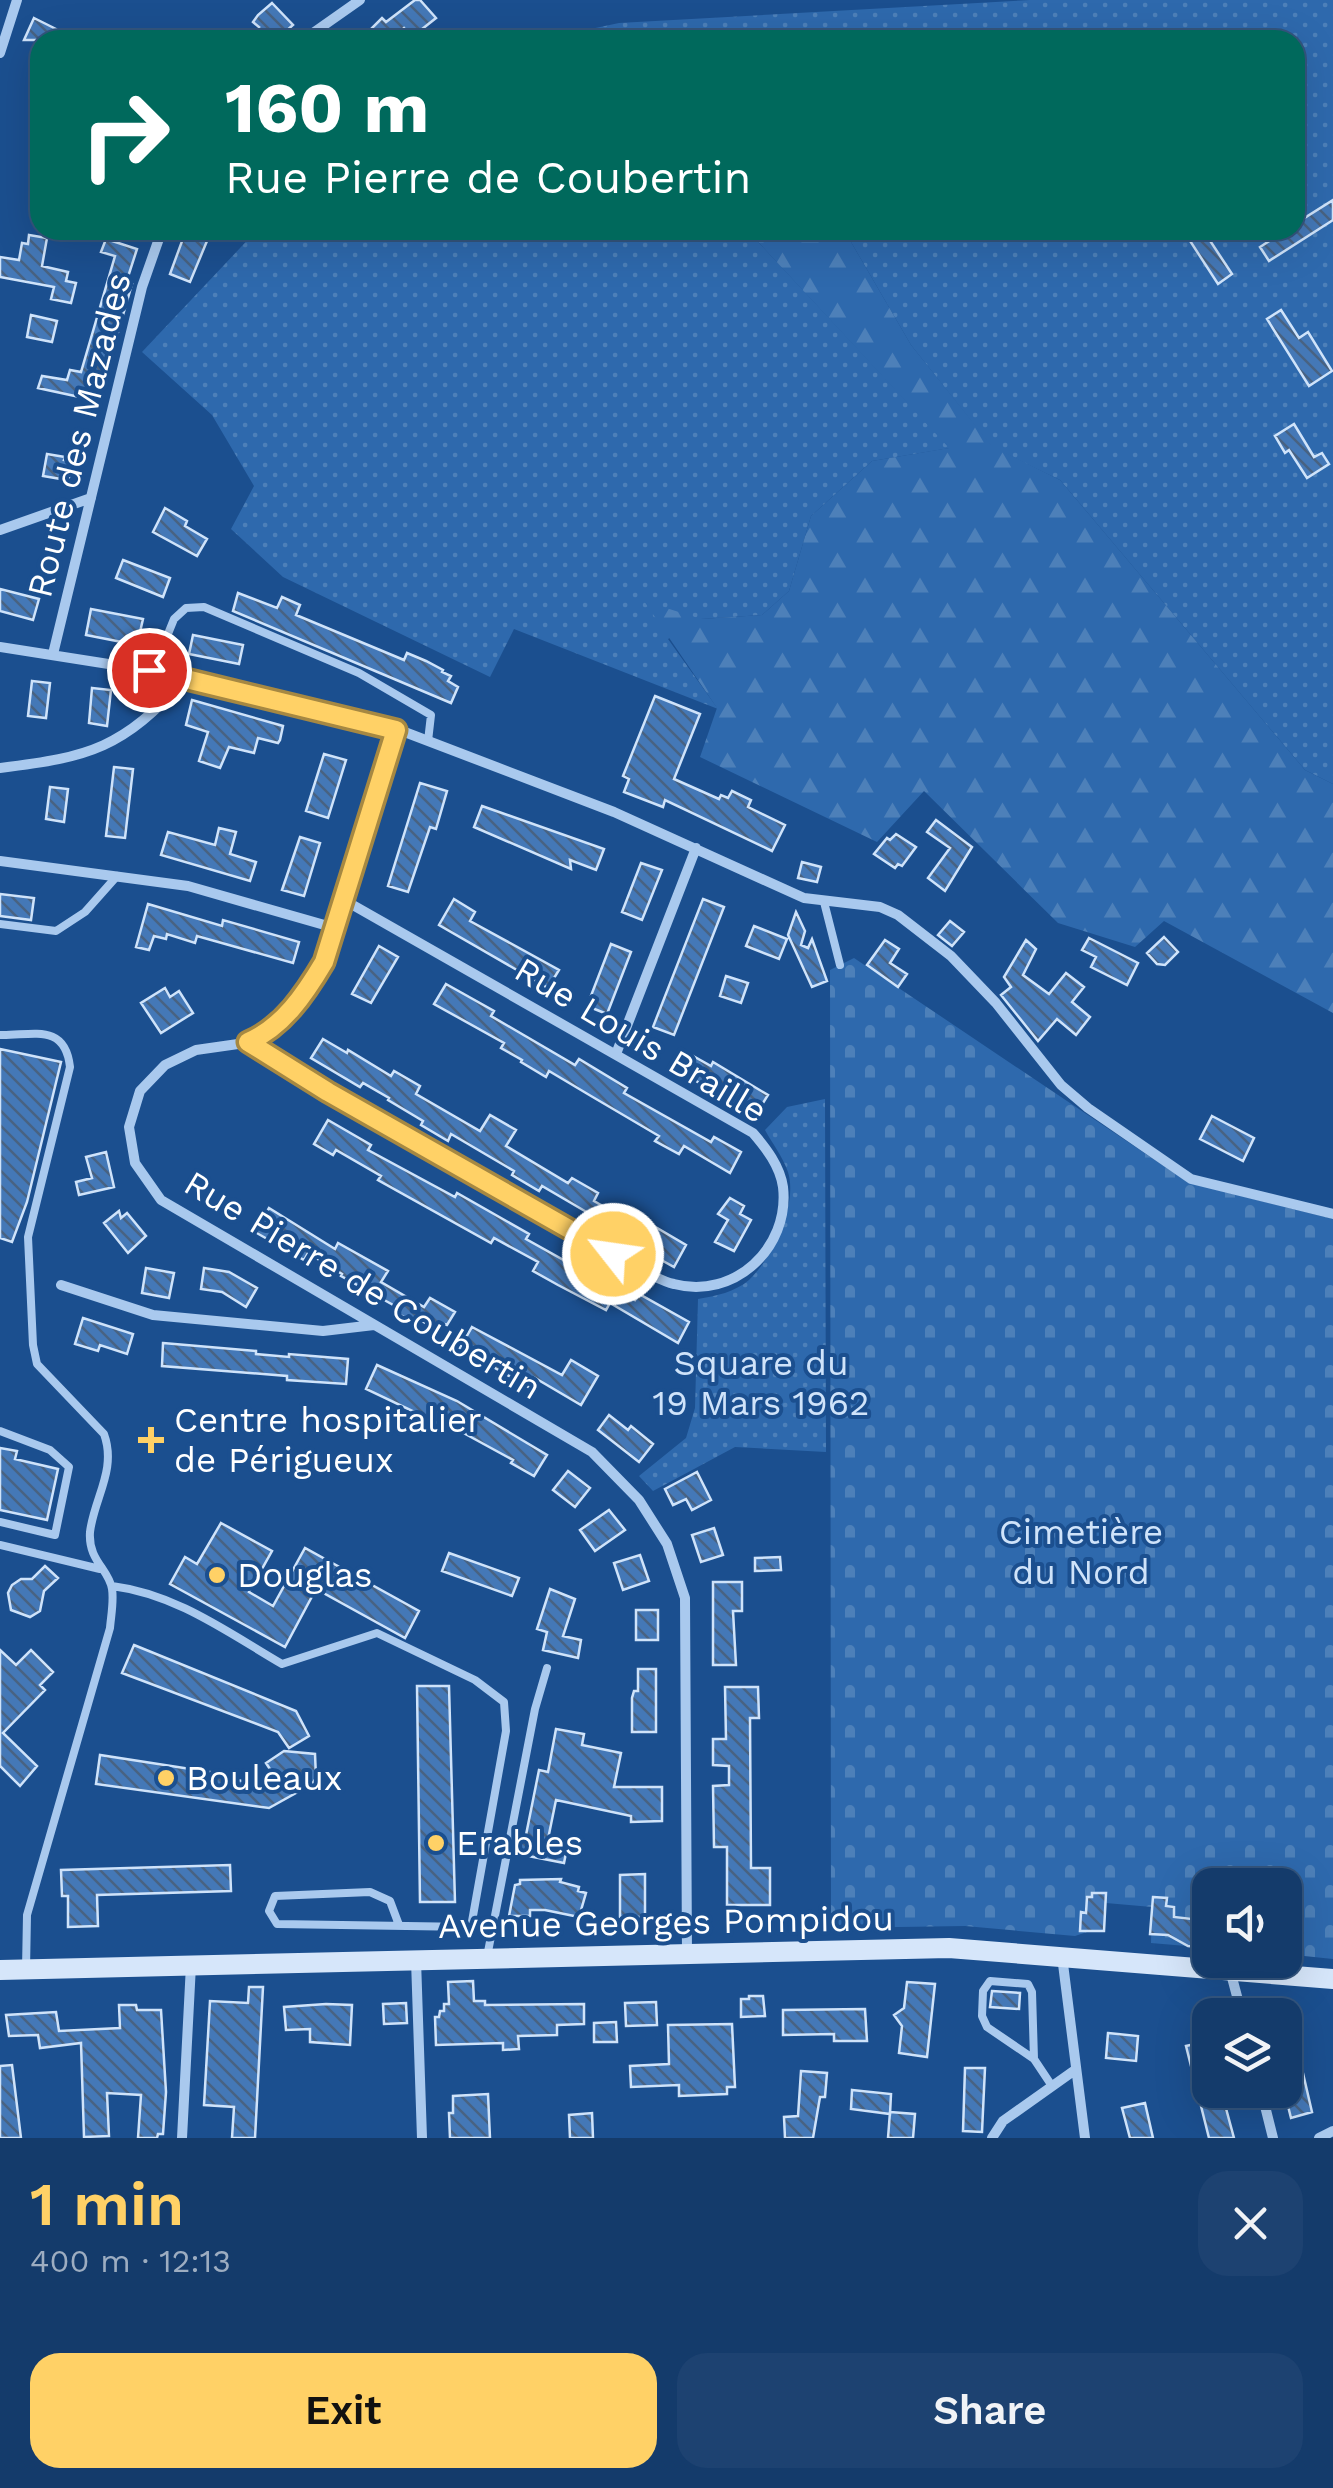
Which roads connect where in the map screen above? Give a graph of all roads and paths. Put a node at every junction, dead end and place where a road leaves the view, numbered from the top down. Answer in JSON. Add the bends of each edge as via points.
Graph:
{"nodes":[{"id":1,"x":17,"y":0,"type":"edge"},
{"id":2,"x":360,"y":0,"type":"edge"},
{"id":3,"x":318,"y":30,"type":"edge"},
{"id":4,"x":0,"y":53,"type":"edge"},
{"id":5,"x":158,"y":240,"type":"edge"},
{"id":6,"x":91,"y":498,"type":"junction"},
{"id":7,"x":0,"y":530,"type":"edge"},
{"id":8,"x":0,"y":647,"type":"edge"},
{"id":9,"x":53,"y":654,"type":"junction"},
{"id":10,"x":153,"y":671,"type":"junction"},
{"id":11,"x":185,"y":679,"type":"junction"},
{"id":12,"x":396,"y":730,"type":"junction"},
{"id":13,"x":428,"y":740,"type":"junction"},
{"id":14,"x":0,"y":768,"type":"edge"},
{"id":15,"x":696,"y":848,"type":"junction"},
{"id":16,"x":0,"y":861,"type":"edge"},
{"id":17,"x":117,"y":876,"type":"junction"},
{"id":18,"x":344,"y":900,"type":"junction"},
{"id":19,"x":824,"y":902,"type":"junction"},
{"id":20,"x":0,"y":924,"type":"edge"},
{"id":21,"x":335,"y":928,"type":"junction"},
{"id":22,"x":840,"y":964,"type":"dead end"},
{"id":23,"x":0,"y":1035,"type":"edge"},
{"id":24,"x":248,"y":1042,"type":"junction"},
{"id":25,"x":616,"y":1054,"type":"junction"},
{"id":26,"x":1333,"y":1214,"type":"edge"},
{"id":27,"x":61,"y":1285,"type":"dead end"},
{"id":28,"x":374,"y":1325,"type":"junction"},
{"id":29,"x":0,"y":1431,"type":"edge"},
{"id":30,"x":0,"y":1522,"type":"edge"},
{"id":31,"x":0,"y":1546,"type":"edge"},
{"id":32,"x":100,"y":1569,"type":"junction"},
{"id":33,"x":112,"y":1586,"type":"junction"},
{"id":34,"x":547,"y":1668,"type":"dead end"},
{"id":35,"x":400,"y":1925,"type":"junction"},
{"id":36,"x":687,"y":1956,"type":"junction"},
{"id":37,"x":1062,"y":1956,"type":"junction"},
{"id":38,"x":487,"y":1957,"type":"junction"},
{"id":39,"x":416,"y":1960,"type":"junction"},
{"id":40,"x":191,"y":1964,"type":"junction"},
{"id":41,"x":1192,"y":1967,"type":"edge"},
{"id":42,"x":26,"y":1969,"type":"junction"},
{"id":43,"x":0,"y":1970,"type":"edge"},
{"id":44,"x":1302,"y":1976,"type":"edge"},
{"id":45,"x":1333,"y":1978,"type":"edge"},
{"id":46,"x":1034,"y":2058,"type":"junction"},
{"id":47,"x":1075,"y":2070,"type":"junction"},
{"id":48,"x":1052,"y":2086,"type":"junction"},
{"id":49,"x":1266,"y":2108,"type":"edge"},
{"id":50,"x":1333,"y":2131,"type":"edge"},
{"id":51,"x":182,"y":2138,"type":"edge"},
{"id":52,"x":422,"y":2138,"type":"edge"},
{"id":53,"x":992,"y":2138,"type":"edge"},
{"id":54,"x":1084,"y":2138,"type":"edge"},
{"id":55,"x":1273,"y":2138,"type":"edge"},
{"id":56,"x":1319,"y":2138,"type":"edge"}],
"edges":[{"from":1,"to":4,"type":"street"},
{"from":2,"to":3,"type":"street"},
{"from":5,"to":6,"type":"street","name":"Route des Mazades"},
{"from":6,"to":7,"type":"street"},
{"from":6,"to":9,"type":"street","name":"Route des Mazades"},
{"from":8,"to":9,"type":"street"},
{"from":9,"to":10,"type":"street"},
{"from":10,"to":11,"type":"street"},
{"from":10,"to":13,"type":"lane","via":[[174,619],[186,608],[204,607],[359,674],[431,715]]},
{"from":11,"to":12,"type":"street"},
{"from":11,"to":14,"type":"street","via":[[151,717],[108,746],[58,762]]},
{"from":12,"to":13,"type":"street"},
{"from":12,"to":18,"type":"street","name":"Rue Pierre de Coubertin"},
{"from":13,"to":15,"type":"street"},
{"from":15,"to":19,"type":"street"},
{"from":15,"to":25,"type":"street"},
{"from":16,"to":17,"type":"street"},
{"from":17,"to":20,"type":"lane","via":[[85,912],[56,931]]},
{"from":17,"to":21,"type":"street","via":[[188,886]]},
{"from":18,"to":21,"type":"street","name":"Rue Pierre de Coubertin"},
{"from":18,"to":25,"type":"street","name":"Rue Louis Braille"},
{"from":19,"to":22,"type":"lane"},
{"from":19,"to":26,"type":"street","via":[[880,906],[928,937],[981,986],[1060,1086],[1191,1179]]},
{"from":21,"to":24,"type":"street","name":"Rue Pierre de Coubertin","via":[[308,990],[286,1016]]},
{"from":23,"to":32,"type":"lane","via":[[46,1034],[68,1054],[28,1236],[31,1314],[37,1364],[108,1446],[106,1484],[90,1532]]},
{"from":24,"to":25,"type":"street","name":"Rue Louis Braille","via":[[645,1272],[676,1285],[713,1285],[742,1275],[764,1256],[780,1224],[783,1186],[771,1154],[753,1133]]},
{"from":24,"to":28,"type":"street","name":"Rue Pierre de Coubertin","via":[[196,1050],[165,1066],[140,1092],[129,1128],[135,1163],[161,1200]]},
{"from":27,"to":28,"type":"street","via":[[153,1315],[323,1331]]},
{"from":28,"to":36,"type":"street","name":"Rue Pierre de Coubertin","via":[[592,1452],[639,1500],[667,1544],[685,1598]]},
{"from":29,"to":30,"type":"lane","via":[[50,1450],[69,1467],[56,1535]]},
{"from":31,"to":32,"type":"lane"},
{"from":32,"to":33,"type":"lane"},
{"from":33,"to":35,"type":"lane","via":[[146,1590],[182,1605],[282,1664],[377,1633],[476,1680],[504,1702],[506,1731],[471,1927]]},
{"from":33,"to":42,"type":"lane","via":[[110,1628],[27,1914]]},
{"from":34,"to":38,"type":"lane"},
{"from":35,"to":35,"type":"lane","via":[[390,1901],[370,1892],[275,1896],[269,1911],[277,1924]]},
{"from":36,"to":37,"type":"main road","name":"Avenue Georges Pompidou","via":[[949,1948]]},
{"from":36,"to":38,"type":"main road","name":"Avenue Georges Pompidou"},
{"from":37,"to":41,"type":"main road","name":"Avenue Georges Pompidou"},
{"from":37,"to":47,"type":"street"},
{"from":38,"to":39,"type":"main road","name":"Avenue Georges Pompidou"},
{"from":39,"to":40,"type":"main road","name":"Avenue Georges Pompidou"},
{"from":39,"to":52,"type":"street"},
{"from":40,"to":42,"type":"main road","name":"Avenue Georges Pompidou"},
{"from":40,"to":51,"type":"street"},
{"from":42,"to":43,"type":"main road","name":"Avenue Georges Pompidou"},
{"from":44,"to":45,"type":"main road","name":"Avenue Georges Pompidou"},
{"from":46,"to":46,"type":"lane","via":[[987,2027],[983,1991],[990,1981],[1028,1984]]},
{"from":46,"to":48,"type":"lane"},
{"from":47,"to":48,"type":"street"},
{"from":47,"to":54,"type":"street"},
{"from":48,"to":53,"type":"street","via":[[1003,2120]]},
{"from":49,"to":55,"type":"street"},
{"from":50,"to":56,"type":"street"}]}
